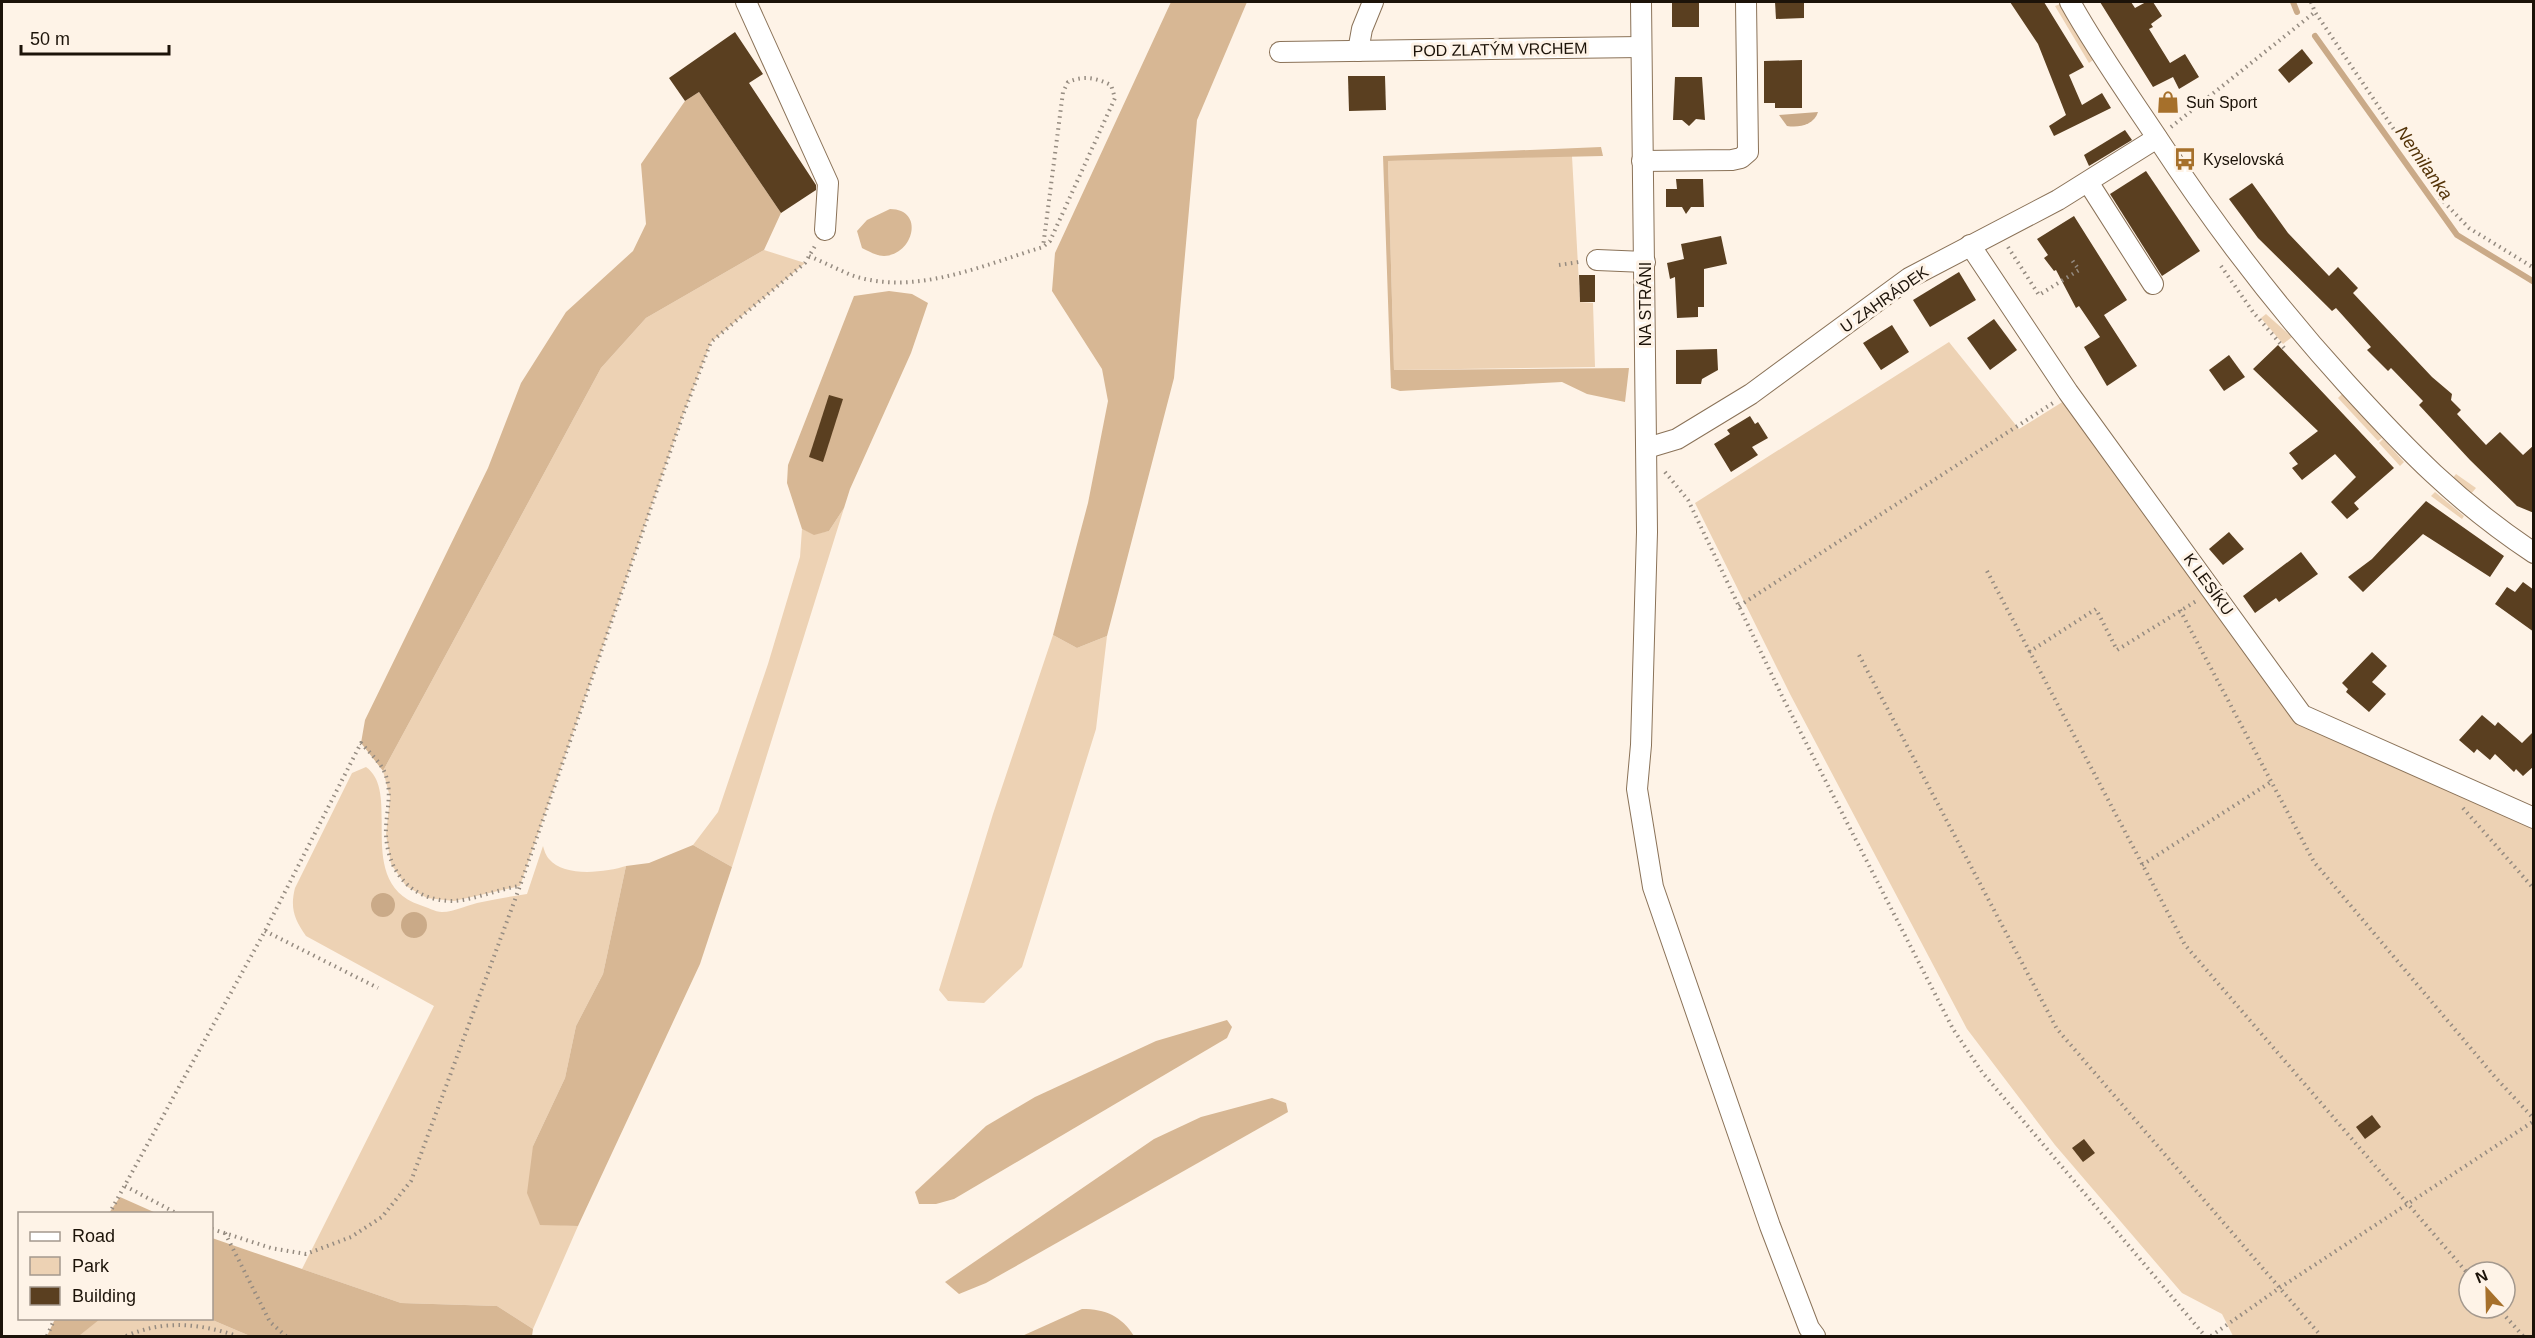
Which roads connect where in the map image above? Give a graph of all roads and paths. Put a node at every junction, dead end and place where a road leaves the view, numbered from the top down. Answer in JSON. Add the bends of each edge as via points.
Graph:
{"nodes":[{"id":1,"x":746,"y":2,"type":"edge"},
{"id":2,"x":1373,"y":2,"type":"edge"},
{"id":3,"x":1641,"y":2,"type":"edge"},
{"id":4,"x":1746,"y":2,"type":"edge"},
{"id":5,"x":2070,"y":2,"type":"edge"},
{"id":6,"x":2311,"y":2,"type":"edge"},
{"id":7,"x":2315,"y":12,"type":"junction"},
{"id":8,"x":1641,"y":47,"type":"junction"},
{"id":9,"x":1358,"y":51,"type":"junction"},
{"id":10,"x":1280,"y":52,"type":"dead end"},
{"id":11,"x":2173,"y":125,"type":"dead end"},
{"id":12,"x":2157,"y":138,"type":"junction"},
{"id":13,"x":1642,"y":161,"type":"junction"},
{"id":14,"x":2088,"y":182,"type":"junction"},
{"id":15,"x":825,"y":230,"type":"joint"},
{"id":16,"x":1998,"y":232,"type":"junction"},
{"id":17,"x":1970,"y":245,"type":"junction"},
{"id":18,"x":1043,"y":247,"type":"junction"},
{"id":19,"x":809,"y":256,"type":"junction"},
{"id":20,"x":1598,"y":260,"type":"dead end"},
{"id":21,"x":2072,"y":260,"type":"dead end"},
{"id":22,"x":2218,"y":261,"type":"dead end"},
{"id":23,"x":1645,"y":262,"type":"junction"},
{"id":24,"x":2534,"y":268,"type":"edge"},
{"id":25,"x":2153,"y":284,"type":"dead end"},
{"id":26,"x":2285,"y":349,"type":"dead end"},
{"id":27,"x":2068,"y":392,"type":"junction"},
{"id":28,"x":1647,"y":453,"type":"junction"},
{"id":29,"x":2534,"y":553,"type":"edge"},
{"id":30,"x":1987,"y":571,"type":"dead end"},
{"id":31,"x":2213,"y":589,"type":"junction"},
{"id":32,"x":1739,"y":606,"type":"junction"},
{"id":33,"x":2180,"y":610,"type":"junction"},
{"id":34,"x":2029,"y":652,"type":"junction"},
{"id":35,"x":1859,"y":655,"type":"dead end"},
{"id":36,"x":2271,"y":782,"type":"junction"},
{"id":37,"x":2461,"y":806,"type":"dead end"},
{"id":38,"x":2534,"y":819,"type":"edge"},
{"id":39,"x":2142,"y":865,"type":"junction"},
{"id":40,"x":520,"y":886,"type":"junction"},
{"id":41,"x":2534,"y":889,"type":"edge"},
{"id":42,"x":265,"y":931,"type":"junction"},
{"id":43,"x":378,"y":988,"type":"dead end"},
{"id":44,"x":2534,"y":1120,"type":"edge"},
{"id":45,"x":125,"y":1186,"type":"junction"},
{"id":46,"x":2407,"y":1204,"type":"junction"},
{"id":47,"x":110,"y":1212,"type":"edge"},
{"id":48,"x":174,"y":1212,"type":"edge"},
{"id":49,"x":213,"y":1229,"type":"edge"},
{"id":50,"x":224,"y":1232,"type":"junction"},
{"id":51,"x":2457,"y":1261,"type":"edge"},
{"id":52,"x":2278,"y":1289,"type":"junction"},
{"id":53,"x":55,"y":1320,"type":"edge"},
{"id":54,"x":2509,"y":1320,"type":"edge"},
{"id":55,"x":47,"y":1336,"type":"edge"},
{"id":56,"x":126,"y":1336,"type":"edge"},
{"id":57,"x":237,"y":1336,"type":"edge"},
{"id":58,"x":286,"y":1336,"type":"edge"},
{"id":59,"x":1815,"y":1336,"type":"edge"},
{"id":60,"x":2205,"y":1336,"type":"edge"},
{"id":61,"x":2211,"y":1336,"type":"edge"},
{"id":62,"x":2321,"y":1336,"type":"edge"},
{"id":63,"x":2523,"y":1336,"type":"edge"}],
"edges":[{"from":1,"to":15,"type":"street","via":[[828,183]]},
{"from":2,"to":9,"type":"street"},
{"from":3,"to":8,"type":"street","name":"NA STRÁNI"},
{"from":4,"to":13,"type":"street","via":[[1748,152],[1732,160]]},
{"from":5,"to":12,"type":"street"},
{"from":6,"to":7,"type":"path"},
{"from":7,"to":11,"type":"path"},
{"from":7,"to":24,"type":"path","via":[[2440,198],[2469,228]]},
{"from":8,"to":9,"type":"street","name":"POD ZLATÝM VRCHEM"},
{"from":8,"to":13,"type":"street","name":"NA STRÁNI"},
{"from":9,"to":10,"type":"street","name":"POD ZLATÝM VRCHEM"},
{"from":12,"to":14,"type":"street","name":"U ZAHRÁDEK"},
{"from":12,"to":29,"type":"street","via":[[2177,151],[2268,295],[2389,430],[2445,487]]},
{"from":13,"to":23,"type":"street","name":"NA STRÁNI"},
{"from":14,"to":16,"type":"street","name":"U ZAHRÁDEK"},
{"from":14,"to":25,"type":"street"},
{"from":15,"to":19,"type":"path"},
{"from":16,"to":17,"type":"street","name":"U ZAHRÁDEK"},
{"from":16,"to":21,"type":"path","via":[[2039,295],[2079,270]]},
{"from":17,"to":27,"type":"street","name":"K LESÍKU"},
{"from":17,"to":28,"type":"street","name":"U ZAHRÁDEK","via":[[1891,290],[1751,394]]},
{"from":18,"to":18,"type":"path","via":[[1050,241],[1115,98],[1111,85],[1098,79],[1081,77],[1068,82],[1063,92]]},
{"from":18,"to":19,"type":"path","via":[[931,281],[852,275]]},
{"from":19,"to":40,"type":"path","via":[[767,297],[711,342]]},
{"from":20,"to":23,"type":"street"},
{"from":22,"to":26,"type":"path","via":[[2253,312]]},
{"from":23,"to":28,"type":"street","name":"NA STRÁNI"},
{"from":27,"to":31,"type":"street","name":"K LESÍKU"},
{"from":27,"to":32,"type":"path"},
{"from":28,"to":32,"type":"path","via":[[1688,500]]},
{"from":28,"to":59,"type":"street","name":"NA STRÁNI","via":[[1637,789],[1653,887],[1770,1226]]},
{"from":30,"to":34,"type":"path"},
{"from":31,"to":33,"type":"path"},
{"from":31,"to":38,"type":"street","name":"K LESÍKU","via":[[2302,715]]},
{"from":32,"to":60,"type":"path","via":[[1968,1052]]},
{"from":33,"to":34,"type":"path","via":[[2117,650],[2096,609]]},
{"from":33,"to":36,"type":"path"},
{"from":34,"to":39,"type":"path"},
{"from":35,"to":52,"type":"path","via":[[2057,1029]]},
{"from":36,"to":39,"type":"path"},
{"from":36,"to":44,"type":"path","via":[[2314,862]]},
{"from":37,"to":41,"type":"path"},
{"from":39,"to":46,"type":"path","via":[[2185,945]]},
{"from":40,"to":42,"type":"path","via":[[454,901],[427,898],[406,886],[392,864],[386,835],[390,797],[383,771],[361,742]]},
{"from":40,"to":50,"type":"path","via":[[411,1181],[382,1217],[351,1237],[306,1254],[271,1248]]},
{"from":42,"to":43,"type":"path"},
{"from":42,"to":45,"type":"path"},
{"from":44,"to":46,"type":"path"},
{"from":45,"to":47,"type":"path"},
{"from":45,"to":48,"type":"path"},
{"from":46,"to":51,"type":"path"},
{"from":46,"to":52,"type":"path"},
{"from":49,"to":50,"type":"path"},
{"from":50,"to":58,"type":"path","via":[[270,1322]]},
{"from":52,"to":61,"type":"path"},
{"from":52,"to":62,"type":"path"},
{"from":53,"to":55,"type":"path"},
{"from":54,"to":63,"type":"path"},
{"from":56,"to":57,"type":"path","via":[[173,1324],[202,1325]]}]}
